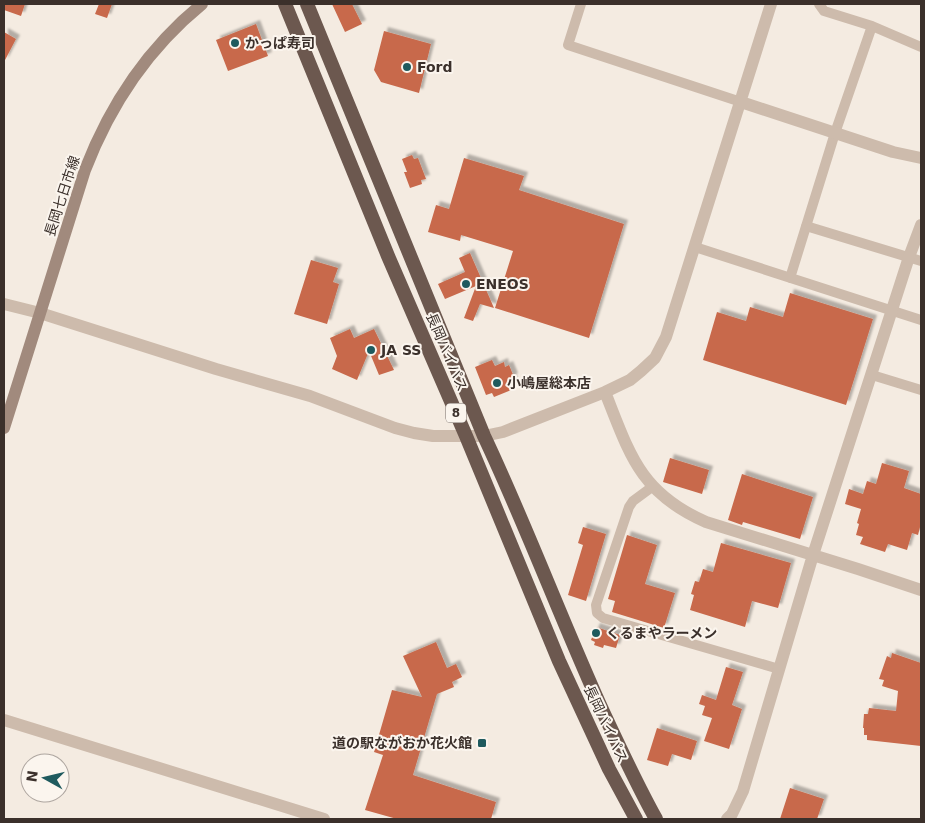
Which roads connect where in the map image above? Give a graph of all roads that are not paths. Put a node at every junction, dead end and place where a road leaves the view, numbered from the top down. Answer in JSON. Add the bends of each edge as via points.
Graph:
{"nodes":[{"id":1,"x":285,"y":4,"type":"edge"},
{"id":2,"x":307,"y":4,"type":"edge"},
{"id":3,"x":581,"y":4,"type":"edge"},
{"id":4,"x":771,"y":4,"type":"edge"},
{"id":5,"x":819,"y":4,"type":"edge"},
{"id":6,"x":195,"y":6,"type":"edge"},
{"id":7,"x":872,"y":26,"type":"junction"},
{"id":8,"x":921,"y":48,"type":"edge"},
{"id":9,"x":741,"y":102,"type":"junction"},
{"id":10,"x":834,"y":133,"type":"junction"},
{"id":11,"x":921,"y":158,"type":"edge"},
{"id":12,"x":921,"y":225,"type":"edge"},
{"id":13,"x":806,"y":226,"type":"junction"},
{"id":14,"x":695,"y":247,"type":"junction"},
{"id":15,"x":915,"y":259,"type":"edge"},
{"id":16,"x":790,"y":278,"type":"junction"},
{"id":17,"x":4,"y":304,"type":"edge"},
{"id":18,"x":893,"y":311,"type":"junction"},
{"id":19,"x":40,"y":313,"type":"junction"},
{"id":20,"x":921,"y":320,"type":"edge"},
{"id":21,"x":872,"y":374,"type":"junction"},
{"id":22,"x":921,"y":390,"type":"edge"},
{"id":23,"x":605,"y":392,"type":"junction"},
{"id":24,"x":4,"y":428,"type":"edge"},
{"id":25,"x":466,"y":436,"type":"junction"},
{"id":26,"x":484,"y":436,"type":"junction"},
{"id":27,"x":652,"y":487,"type":"junction"},
{"id":28,"x":814,"y":555,"type":"junction"},
{"id":29,"x":921,"y":590,"type":"edge"},
{"id":30,"x":779,"y":669,"type":"junction"},
{"id":31,"x":4,"y":720,"type":"edge"},
{"id":32,"x":324,"y":819,"type":"edge"},
{"id":33,"x":636,"y":819,"type":"edge"},
{"id":34,"x":656,"y":819,"type":"edge"},
{"id":35,"x":727,"y":819,"type":"edge"}],
"edges":[{"from":1,"to":25,"type":"highway","name":"長岡バイパス","number":"8"},
{"from":2,"to":26,"type":"highway","name":"長岡バイパス","number":"8"},
{"from":3,"to":9,"type":"street","via":[[568,46]]},
{"from":4,"to":9,"type":"street"},
{"from":5,"to":7,"type":"street","via":[[824,11]]},
{"from":6,"to":19,"type":"main road","name":"長岡七日市線","via":[[148,58],[118,101],[98,138]]},
{"from":7,"to":8,"type":"street"},
{"from":7,"to":10,"type":"street"},
{"from":9,"to":10,"type":"street"},
{"from":9,"to":14,"type":"street"},
{"from":10,"to":11,"type":"street"},
{"from":10,"to":13,"type":"street"},
{"from":12,"to":15,"type":"street"},
{"from":13,"to":15,"type":"street"},
{"from":13,"to":16,"type":"street"},
{"from":14,"to":16,"type":"street"},
{"from":14,"to":23,"type":"street","via":[[666,337],[655,358],[630,380]]},
{"from":15,"to":18,"type":"street"},
{"from":16,"to":18,"type":"street"},
{"from":17,"to":19,"type":"street"},
{"from":18,"to":20,"type":"street"},
{"from":18,"to":21,"type":"street"},
{"from":19,"to":24,"type":"main road","name":"長岡七日市線"},
{"from":19,"to":25,"type":"street","via":[[310,396],[396,428],[433,436]]},
{"from":21,"to":22,"type":"street"},
{"from":21,"to":28,"type":"street"},
{"from":23,"to":26,"type":"street","via":[[503,432]]},
{"from":23,"to":27,"type":"street","via":[[630,453]]},
{"from":25,"to":26,"type":"street"},
{"from":25,"to":33,"type":"highway","name":"長岡バイパス","number":"8","via":[[559,661]]},
{"from":26,"to":34,"type":"highway","name":"長岡バイパス","number":"8","via":[[581,662]]},
{"from":27,"to":28,"type":"street","via":[[669,502],[706,522]]},
{"from":27,"to":30,"type":"street","via":[[629,507],[596,605],[597,613],[603,618]]},
{"from":28,"to":29,"type":"street"},
{"from":28,"to":30,"type":"street"},
{"from":30,"to":35,"type":"street","via":[[743,791]]},
{"from":31,"to":32,"type":"street"}]}
